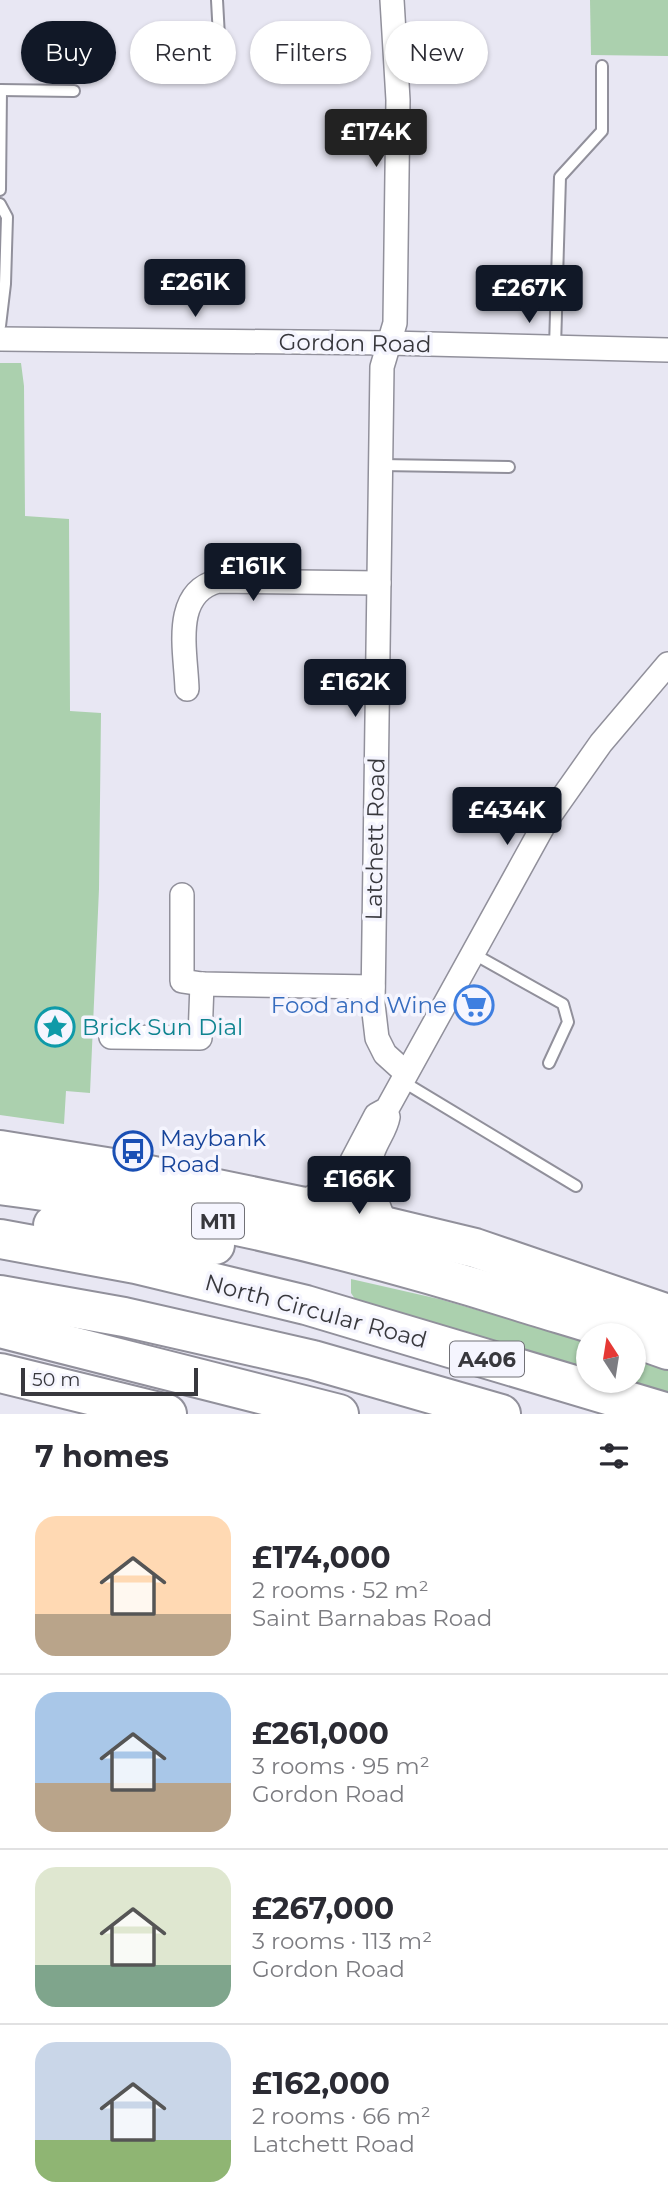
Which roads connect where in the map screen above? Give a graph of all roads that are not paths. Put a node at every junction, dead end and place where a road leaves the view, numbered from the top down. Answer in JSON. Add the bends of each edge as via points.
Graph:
{"nodes":[{"id":1,"x":217,"y":0,"type":"edge"},
{"id":2,"x":392,"y":0,"type":"edge"},
{"id":3,"x":218,"y":21,"type":"edge"},
{"id":4,"x":602,"y":66,"type":"dead end"},
{"id":5,"x":0,"y":90,"type":"edge"},
{"id":6,"x":74,"y":91,"type":"dead end"},
{"id":7,"x":0,"y":190,"type":"edge"},
{"id":8,"x":0,"y":204,"type":"edge"},
{"id":9,"x":0,"y":326,"type":"edge"},
{"id":10,"x":0,"y":339,"type":"edge"},
{"id":11,"x":389,"y":343,"type":"junction"},
{"id":12,"x":555,"y":348,"type":"junction"},
{"id":13,"x":668,"y":349,"type":"edge"},
{"id":14,"x":381,"y":465,"type":"junction"},
{"id":15,"x":509,"y":467,"type":"dead end"},
{"id":16,"x":379,"y":583,"type":"junction"},
{"id":17,"x":668,"y":664,"type":"edge"},
{"id":18,"x":187,"y":689,"type":"dead end"},
{"id":19,"x":182,"y":895,"type":"dead end"},
{"id":20,"x":472,"y":953,"type":"junction"},
{"id":21,"x":202,"y":984,"type":"junction"},
{"id":22,"x":373,"y":987,"type":"junction"},
{"id":23,"x":111,"y":1037,"type":"dead end"},
{"id":24,"x":550,"y":1063,"type":"dead end"},
{"id":25,"x":404,"y":1077,"type":"junction"},
{"id":26,"x":387,"y":1109,"type":"junction"},
{"id":27,"x":0,"y":1150,"type":"edge"},
{"id":28,"x":0,"y":1185,"type":"edge"},
{"id":29,"x":576,"y":1186,"type":"dead end"},
{"id":30,"x":300,"y":1206,"type":"junction"},
{"id":31,"x":0,"y":1218,"type":"edge"},
{"id":32,"x":387,"y":1227,"type":"junction"},
{"id":33,"x":0,"y":1239,"type":"edge"},
{"id":34,"x":432,"y":1274,"type":"junction"},
{"id":35,"x":0,"y":1295,"type":"edge"},
{"id":36,"x":668,"y":1314,"type":"edge"},
{"id":37,"x":588,"y":1323,"type":"edge"},
{"id":38,"x":0,"y":1328,"type":"edge"},
{"id":39,"x":646,"y":1342,"type":"edge"},
{"id":40,"x":668,"y":1350,"type":"edge"},
{"id":41,"x":0,"y":1373,"type":"edge"},
{"id":42,"x":159,"y":1413,"type":"edge"},
{"id":43,"x":668,"y":1413,"type":"edge"},
{"id":44,"x":339,"y":1414,"type":"edge"},
{"id":45,"x":501,"y":1414,"type":"edge"}],
"edges":[{"from":1,"to":3,"type":"lane"},
{"from":2,"to":11,"type":"street","name":"Latchett Road","via":[[398,100],[395,323]]},
{"from":4,"to":12,"type":"lane","via":[[602,131],[559,177]]},
{"from":5,"to":6,"type":"lane"},
{"from":5,"to":7,"type":"lane"},
{"from":8,"to":9,"type":"lane","via":[[7,217]]},
{"from":10,"to":11,"type":"street","name":"Gordon Road"},
{"from":11,"to":12,"type":"street","name":"Gordon Road"},
{"from":11,"to":14,"type":"street","name":"Latchett Road","via":[[382,367]]},
{"from":12,"to":13,"type":"street","name":"Gordon Road"},
{"from":14,"to":15,"type":"lane"},
{"from":14,"to":16,"type":"street","name":"Latchett Road"},
{"from":16,"to":18,"type":"street","via":[[206,584],[193,594],[185,611]]},
{"from":16,"to":22,"type":"street","name":"Latchett Road"},
{"from":17,"to":20,"type":"street","via":[[575,778]]},
{"from":19,"to":21,"type":"street","via":[[182,981]]},
{"from":20,"to":24,"type":"lane","via":[[563,1004],[568,1022]]},
{"from":20,"to":25,"type":"street"},
{"from":21,"to":22,"type":"street"},
{"from":21,"to":23,"type":"street","via":[[200,1038]]},
{"from":22,"to":25,"type":"street","name":"Latchett Road","via":[[377,1038]]},
{"from":25,"to":26,"type":"street"},
{"from":25,"to":29,"type":"lane"},
{"from":26,"to":30,"type":"street","via":[[376,1115],[345,1174]]},
{"from":26,"to":32,"type":"street","via":[[388,1120],[373,1154],[371,1172],[372,1189]]},
{"from":27,"to":30,"type":"highway"},
{"from":28,"to":34,"type":"highway","number":"M11","via":[[255,1229]]},
{"from":30,"to":32,"type":"highway"},
{"from":31,"to":34,"type":"highway","via":[[319,1260],[405,1276]]},
{"from":32,"to":36,"type":"highway","via":[[475,1248]]},
{"from":33,"to":43,"type":"highway","name":"North Circular Road","number":"A406","via":[[136,1264],[306,1305]]},
{"from":34,"to":37,"type":"highway","number":"M11"},
{"from":35,"to":45,"type":"highway","number":"A406","via":[[124,1317],[313,1360]]},
{"from":38,"to":44,"type":"highway"},
{"from":39,"to":40,"type":"highway"},
{"from":41,"to":42,"type":"highway"}]}
